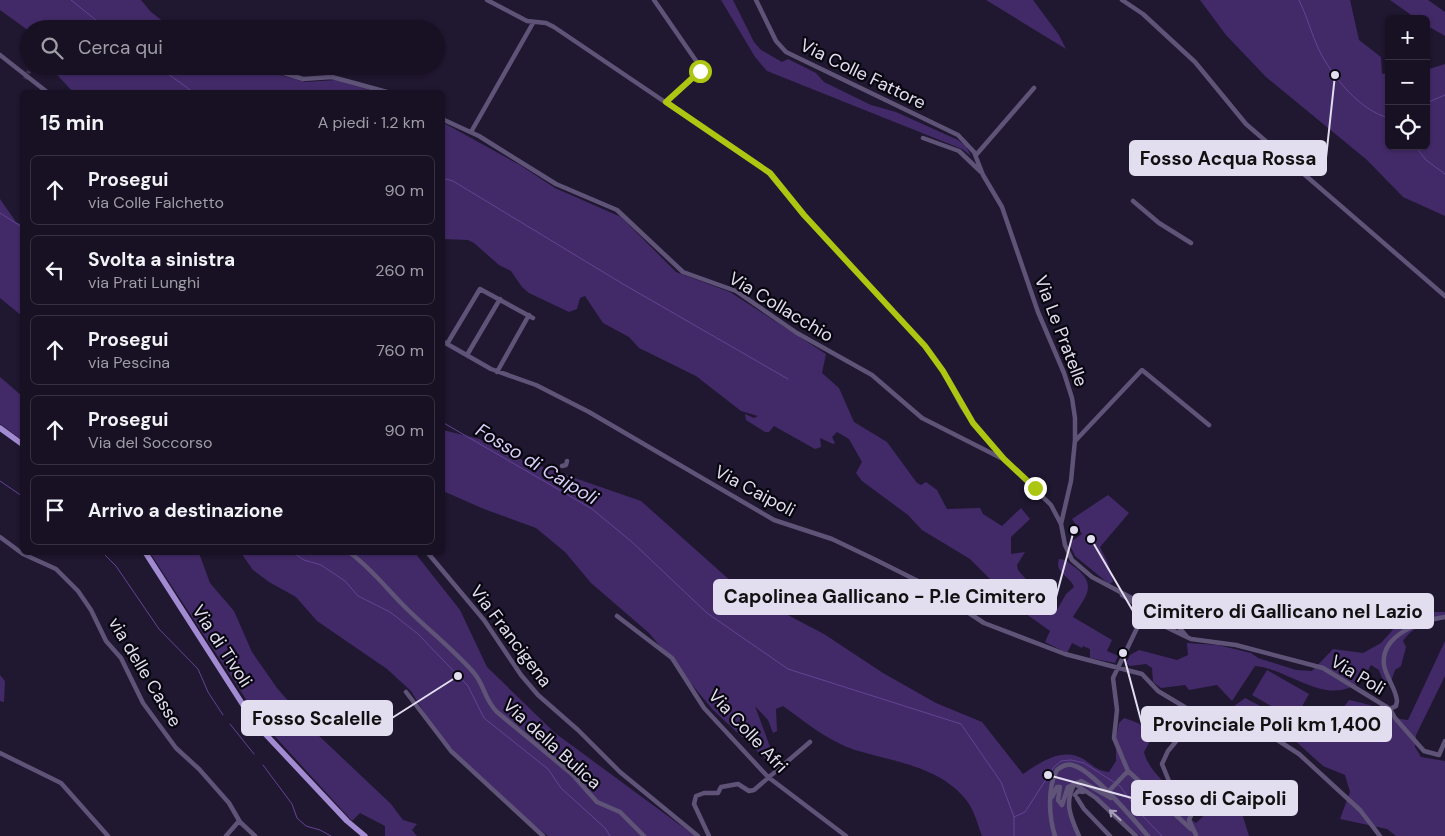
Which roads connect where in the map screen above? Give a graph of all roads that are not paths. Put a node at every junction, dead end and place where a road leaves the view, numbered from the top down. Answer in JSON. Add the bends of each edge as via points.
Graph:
{"nodes":[{"id":1,"x":487,"y":0,"type":"edge"},
{"id":2,"x":654,"y":0,"type":"edge"},
{"id":3,"x":756,"y":0,"type":"edge"},
{"id":4,"x":1122,"y":0,"type":"edge"},
{"id":5,"x":533,"y":23,"type":"junction"},
{"id":6,"x":0,"y":55,"type":"edge"},
{"id":7,"x":20,"y":71,"type":"edge"},
{"id":8,"x":25,"y":75,"type":"edge"},
{"id":9,"x":290,"y":75,"type":"edge"},
{"id":10,"x":1034,"y":88,"type":"dead end"},
{"id":11,"x":44,"y":90,"type":"edge"},
{"id":12,"x":379,"y":90,"type":"edge"},
{"id":13,"x":666,"y":102,"type":"junction"},
{"id":14,"x":445,"y":120,"type":"edge"},
{"id":15,"x":471,"y":132,"type":"junction"},
{"id":16,"x":923,"y":138,"type":"dead end"},
{"id":17,"x":976,"y":156,"type":"junction"},
{"id":18,"x":982,"y":172,"type":"junction"},
{"id":19,"x":1133,"y":200,"type":"dead end"},
{"id":20,"x":1191,"y":243,"type":"dead end"},
{"id":21,"x":1445,"y":296,"type":"edge"},
{"id":22,"x":500,"y":299,"type":"junction"},
{"id":23,"x":445,"y":342,"type":"edge"},
{"id":24,"x":467,"y":355,"type":"junction"},
{"id":25,"x":497,"y":372,"type":"junction"},
{"id":26,"x":1209,"y":425,"type":"dead end"},
{"id":27,"x":0,"y":428,"type":"edge"},
{"id":28,"x":1076,"y":440,"type":"junction"},
{"id":29,"x":20,"y":443,"type":"edge"},
{"id":30,"x":1004,"y":459,"type":"junction"},
{"id":31,"x":567,"y":462,"type":"dead end"},
{"id":32,"x":562,"y":466,"type":"dead end"},
{"id":33,"x":1061,"y":524,"type":"junction"},
{"id":34,"x":0,"y":537,"type":"edge"},
{"id":35,"x":20,"y":552,"type":"edge"},
{"id":36,"x":24,"y":555,"type":"edge"},
{"id":37,"x":147,"y":555,"type":"edge"},
{"id":38,"x":354,"y":555,"type":"edge"},
{"id":39,"x":429,"y":555,"type":"edge"},
{"id":40,"x":1117,"y":591,"type":"junction"},
{"id":41,"x":618,"y":616,"type":"dead end"},
{"id":42,"x":1149,"y":617,"type":"junction"},
{"id":43,"x":1445,"y":617,"type":"edge"},
{"id":44,"x":1187,"y":637,"type":"junction"},
{"id":45,"x":1118,"y":668,"type":"junction"},
{"id":46,"x":406,"y":692,"type":"dead end"},
{"id":47,"x":1390,"y":709,"type":"junction"},
{"id":48,"x":1198,"y":715,"type":"junction"},
{"id":49,"x":1445,"y":741,"type":"edge"},
{"id":50,"x":810,"y":742,"type":"dead end"},
{"id":51,"x":0,"y":753,"type":"edge"},
{"id":52,"x":1439,"y":755,"type":"junction"},
{"id":53,"x":1445,"y":756,"type":"edge"},
{"id":54,"x":1127,"y":772,"type":"junction"},
{"id":55,"x":768,"y":777,"type":"junction"},
{"id":56,"x":1075,"y":784,"type":"junction"},
{"id":57,"x":1108,"y":792,"type":"junction"},
{"id":58,"x":1093,"y":796,"type":"junction"},
{"id":59,"x":1051,"y":798,"type":"junction"},
{"id":60,"x":1116,"y":801,"type":"junction"},
{"id":61,"x":239,"y":821,"type":"junction"},
{"id":62,"x":1110,"y":835,"type":"edge"},
{"id":63,"x":108,"y":836,"type":"edge"},
{"id":64,"x":226,"y":836,"type":"edge"},
{"id":65,"x":256,"y":836,"type":"edge"},
{"id":66,"x":365,"y":836,"type":"edge"},
{"id":67,"x":543,"y":836,"type":"edge"},
{"id":68,"x":644,"y":836,"type":"edge"},
{"id":69,"x":698,"y":836,"type":"edge"},
{"id":70,"x":709,"y":836,"type":"edge"},
{"id":71,"x":846,"y":836,"type":"edge"},
{"id":72,"x":1055,"y":836,"type":"edge"},
{"id":73,"x":1079,"y":836,"type":"edge"},
{"id":74,"x":1136,"y":836,"type":"edge"},
{"id":75,"x":1148,"y":836,"type":"edge"},
{"id":76,"x":1196,"y":836,"type":"edge"},
{"id":77,"x":1380,"y":836,"type":"edge"}],
"edges":[{"from":1,"to":5,"type":"street"},
{"from":2,"to":13,"type":"street","via":[[701,68]]},
{"from":3,"to":17,"type":"street","name":"Via Colle Fattore","via":[[776,41],[786,52],[960,136]]},
{"from":4,"to":21,"type":"street","via":[[1143,14],[1195,62],[1252,128]]},
{"from":5,"to":13,"type":"street","via":[[554,27]]},
{"from":5,"to":15,"type":"street"},
{"from":6,"to":7,"type":"street"},
{"from":8,"to":11,"type":"street"},
{"from":9,"to":12,"type":"street","via":[[303,79],[332,77]]},
{"from":10,"to":17,"type":"street"},
{"from":13,"to":30,"type":"street","via":[[771,174],[804,215],[925,346],[967,415]]},
{"from":14,"to":15,"type":"street","name":"Via Collacchio"},
{"from":15,"to":30,"type":"street","name":"Via Collacchio","via":[[556,184],[617,210],[683,272],[736,292],[800,335],[872,376],[924,420]]},
{"from":16,"to":18,"type":"street","via":[[959,151]]},
{"from":17,"to":18,"type":"street","name":"Via Le Pratelle"},
{"from":18,"to":28,"type":"street","name":"Via Le Pratelle","via":[[1002,207],[1038,312],[1064,373],[1074,408]]},
{"from":19,"to":20,"type":"street","via":[[1155,220]]},
{"from":22,"to":23,"type":"street","via":[[480,289]]},
{"from":22,"to":24,"type":"street"},
{"from":22,"to":25,"type":"street","via":[[531,316]]},
{"from":23,"to":24,"type":"street","name":"Via Caipoli"},
{"from":24,"to":25,"type":"street","name":"Via Caipoli"},
{"from":25,"to":45,"type":"street","name":"Via Caipoli","via":[[533,384],[589,412],[774,520],[832,539],[923,583],[980,621],[1062,653]]},
{"from":26,"to":28,"type":"street","via":[[1142,370]]},
{"from":27,"to":29,"type":"main road"},
{"from":28,"to":33,"type":"street","name":"Via Le Pratelle"},
{"from":30,"to":33,"type":"street","via":[[1048,502]]},
{"from":31,"to":32,"type":"street"},
{"from":33,"to":40,"type":"street","via":[[1072,560],[1090,576]]},
{"from":34,"to":35,"type":"street","name":"via delle Casse"},
{"from":36,"to":61,"type":"street","name":"via delle Casse","via":[[56,569],[81,595],[106,641],[121,658],[143,703],[176,748],[226,799]]},
{"from":37,"to":66,"type":"main road","name":"Via di Tivoli","via":[[254,722]]},
{"from":38,"to":68,"type":"street","name":"Via della Bulica","via":[[465,663],[480,681],[487,702],[497,712],[572,774],[596,802],[620,812]]},
{"from":39,"to":69,"type":"street","name":"Via Francigena","via":[[486,623],[530,686],[620,772]]},
{"from":40,"to":42,"type":"street","name":"Via Poli"},
{"from":40,"to":44,"type":"street","via":[[1156,610]]},
{"from":41,"to":55,"type":"street","name":"Via Colle Afri","via":[[672,658],[704,708]]},
{"from":42,"to":44,"type":"street","name":"Via Poli"},
{"from":42,"to":45,"type":"street","via":[[1140,623]]},
{"from":43,"to":47,"type":"street","name":"Via Poli","via":[[1414,625],[1387,648],[1384,667],[1397,700]]},
{"from":44,"to":47,"type":"street","name":"Via Poli","via":[[1236,645],[1323,668]]},
{"from":45,"to":48,"type":"street","name":"Via Caipoli","via":[[1145,675],[1158,691]]},
{"from":45,"to":54,"type":"street","via":[[1113,680],[1117,710],[1114,738]]},
{"from":46,"to":67,"type":"street","via":[[451,751]]},
{"from":47,"to":52,"type":"street","via":[[1424,751]]},
{"from":48,"to":76,"type":"street","via":[[1168,751],[1162,764],[1171,786],[1193,812],[1189,820]]},
{"from":48,"to":77,"type":"street","name":"Via Caipoli","via":[[1220,726],[1267,734],[1299,754],[1360,810]]},
{"from":49,"to":52,"type":"street"},
{"from":50,"to":55,"type":"street"},
{"from":51,"to":63,"type":"street","via":[[61,783]]},
{"from":52,"to":53,"type":"street"},
{"from":54,"to":57,"type":"street"},
{"from":54,"to":76,"type":"street","via":[[1189,826]]},
{"from":55,"to":70,"type":"street","via":[[753,791],[736,784],[721,787],[718,793],[695,797],[694,804]]},
{"from":55,"to":71,"type":"street","name":"Via Colle Afri"},
{"from":56,"to":58,"type":"street"},
{"from":56,"to":59,"type":"street","via":[[1068,787],[1062,805],[1058,800],[1060,788],[1057,787]]},
{"from":56,"to":60,"type":"street","via":[[1083,782]]},
{"from":56,"to":73,"type":"street","via":[[1069,796],[1069,807]]},
{"from":57,"to":59,"type":"street","via":[[1078,767],[1068,765],[1056,772]]},
{"from":57,"to":60,"type":"street"},
{"from":58,"to":62,"type":"street","via":[[1076,791],[1076,796]]},
{"from":74,"to":58,"type":"street","one_way":true},
{"from":59,"to":72,"type":"street","via":[[1050,818]]},
{"from":60,"to":75,"type":"street"},
{"from":61,"to":64,"type":"street"},
{"from":61,"to":65,"type":"street","name":"via delle Casse"}]}
